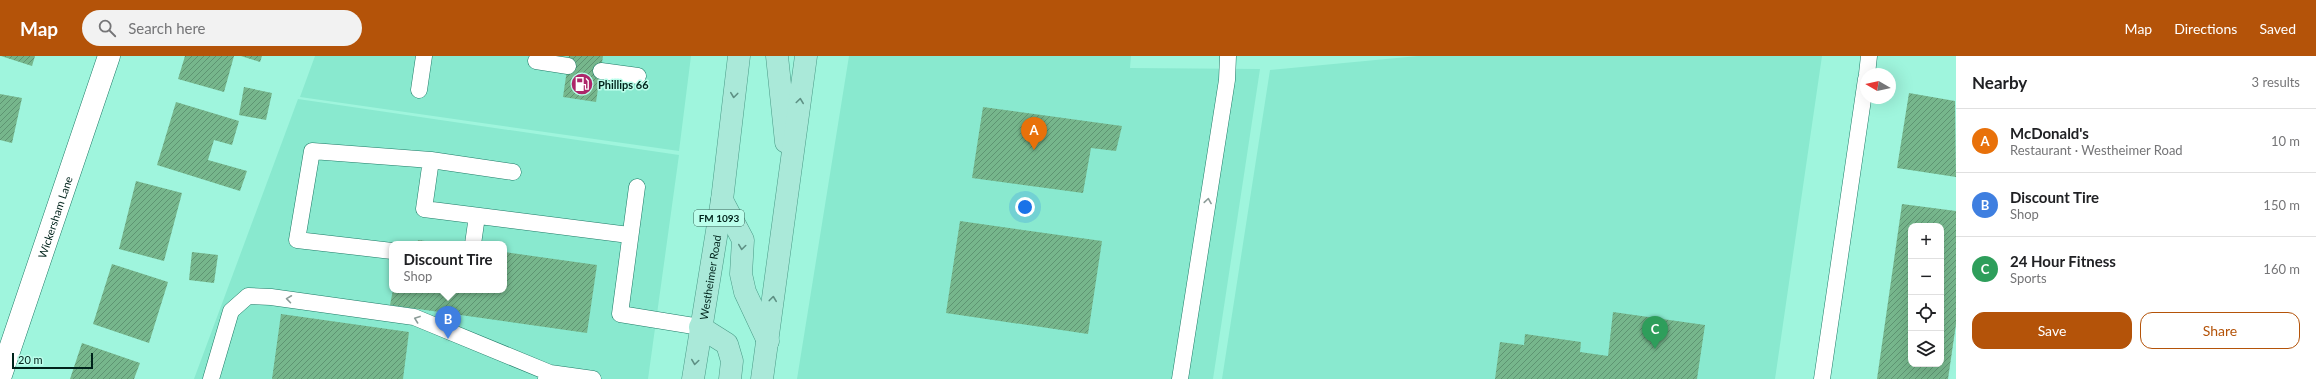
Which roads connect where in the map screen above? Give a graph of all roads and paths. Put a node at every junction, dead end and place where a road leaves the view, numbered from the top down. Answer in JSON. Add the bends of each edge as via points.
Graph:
{"nodes":[{"id":1,"x":109,"y":56,"type":"edge"},
{"id":2,"x":424,"y":56,"type":"edge"},
{"id":3,"x":739,"y":56,"type":"edge"},
{"id":4,"x":777,"y":56,"type":"edge"},
{"id":5,"x":806,"y":56,"type":"edge"},
{"id":6,"x":1228,"y":56,"type":"edge"},
{"id":7,"x":1869,"y":56,"type":"edge"},
{"id":8,"x":536,"y":61,"type":"dead end"},
{"id":9,"x":568,"y":66,"type":"dead end"},
{"id":10,"x":1868,"y":68,"type":"edge"},
{"id":11,"x":601,"y":71,"type":"dead end"},
{"id":12,"x":638,"y":76,"type":"dead end"},
{"id":13,"x":419,"y":90,"type":"dead end"},
{"id":14,"x":1862,"y":104,"type":"edge"},
{"id":15,"x":431,"y":160,"type":"junction"},
{"id":16,"x":513,"y":172,"type":"dead end"},
{"id":17,"x":789,"y":175,"type":"junction"},
{"id":18,"x":637,"y":187,"type":"dead end"},
{"id":19,"x":722,"y":200,"type":"junction"},
{"id":20,"x":477,"y":216,"type":"junction"},
{"id":21,"x":629,"y":235,"type":"junction"},
{"id":22,"x":473,"y":241,"type":"edge"},
{"id":23,"x":389,"y":251,"type":"edge"},
{"id":24,"x":700,"y":327,"type":"junction"},
{"id":25,"x":768,"y":341,"type":"junction"},
{"id":26,"x":548,"y":376,"type":"edge"},
{"id":27,"x":0,"y":378,"type":"edge"},
{"id":28,"x":211,"y":379,"type":"edge"},
{"id":29,"x":593,"y":379,"type":"edge"},
{"id":30,"x":693,"y":379,"type":"edge"},
{"id":31,"x":730,"y":379,"type":"edge"},
{"id":32,"x":762,"y":379,"type":"edge"},
{"id":33,"x":1180,"y":379,"type":"edge"},
{"id":34,"x":1822,"y":379,"type":"edge"}],
"edges":[{"from":1,"to":27,"type":"street","name":"Wickersham Lane"},
{"from":2,"to":13,"type":"lane"},
{"from":3,"to":19,"type":"main road","name":"Westheimer Road","number":"FM 1093","one_way":true},
{"from":4,"to":17,"type":"main road"},
{"from":17,"to":5,"type":"main road","one_way":true},
{"from":33,"to":6,"type":"lane","one_way":true,"via":[[1227,80]]},
{"from":7,"to":10,"type":"lane"},
{"from":8,"to":9,"type":"lane"},
{"from":11,"to":12,"type":"lane"},
{"from":14,"to":34,"type":"lane"},
{"from":15,"to":16,"type":"lane"},
{"from":15,"to":20,"type":"lane","via":[[424,209]]},
{"from":15,"to":23,"type":"lane","via":[[312,151],[297,240]]},
{"from":25,"to":17,"type":"main road","one_way":true},
{"from":18,"to":21,"type":"lane"},
{"from":19,"to":24,"type":"main road","name":"Westheimer Road","number":"FM 1093"},
{"from":19,"to":25,"type":"main road","one_way":true,"via":[[743,240],[741,274]]},
{"from":20,"to":21,"type":"lane"},
{"from":20,"to":22,"type":"lane"},
{"from":21,"to":24,"type":"lane","via":[[620,314]]},
{"from":24,"to":30,"type":"main road","name":"Westheimer Road","number":"FM 1093","one_way":true},
{"from":24,"to":31,"type":"main road","via":[[727,344],[732,361]]},
{"from":25,"to":32,"type":"main road"},
{"from":26,"to":28,"type":"lane","one_way":true,"via":[[414,317],[248,296],[231,311]]},
{"from":26,"to":29,"type":"lane"}]}
